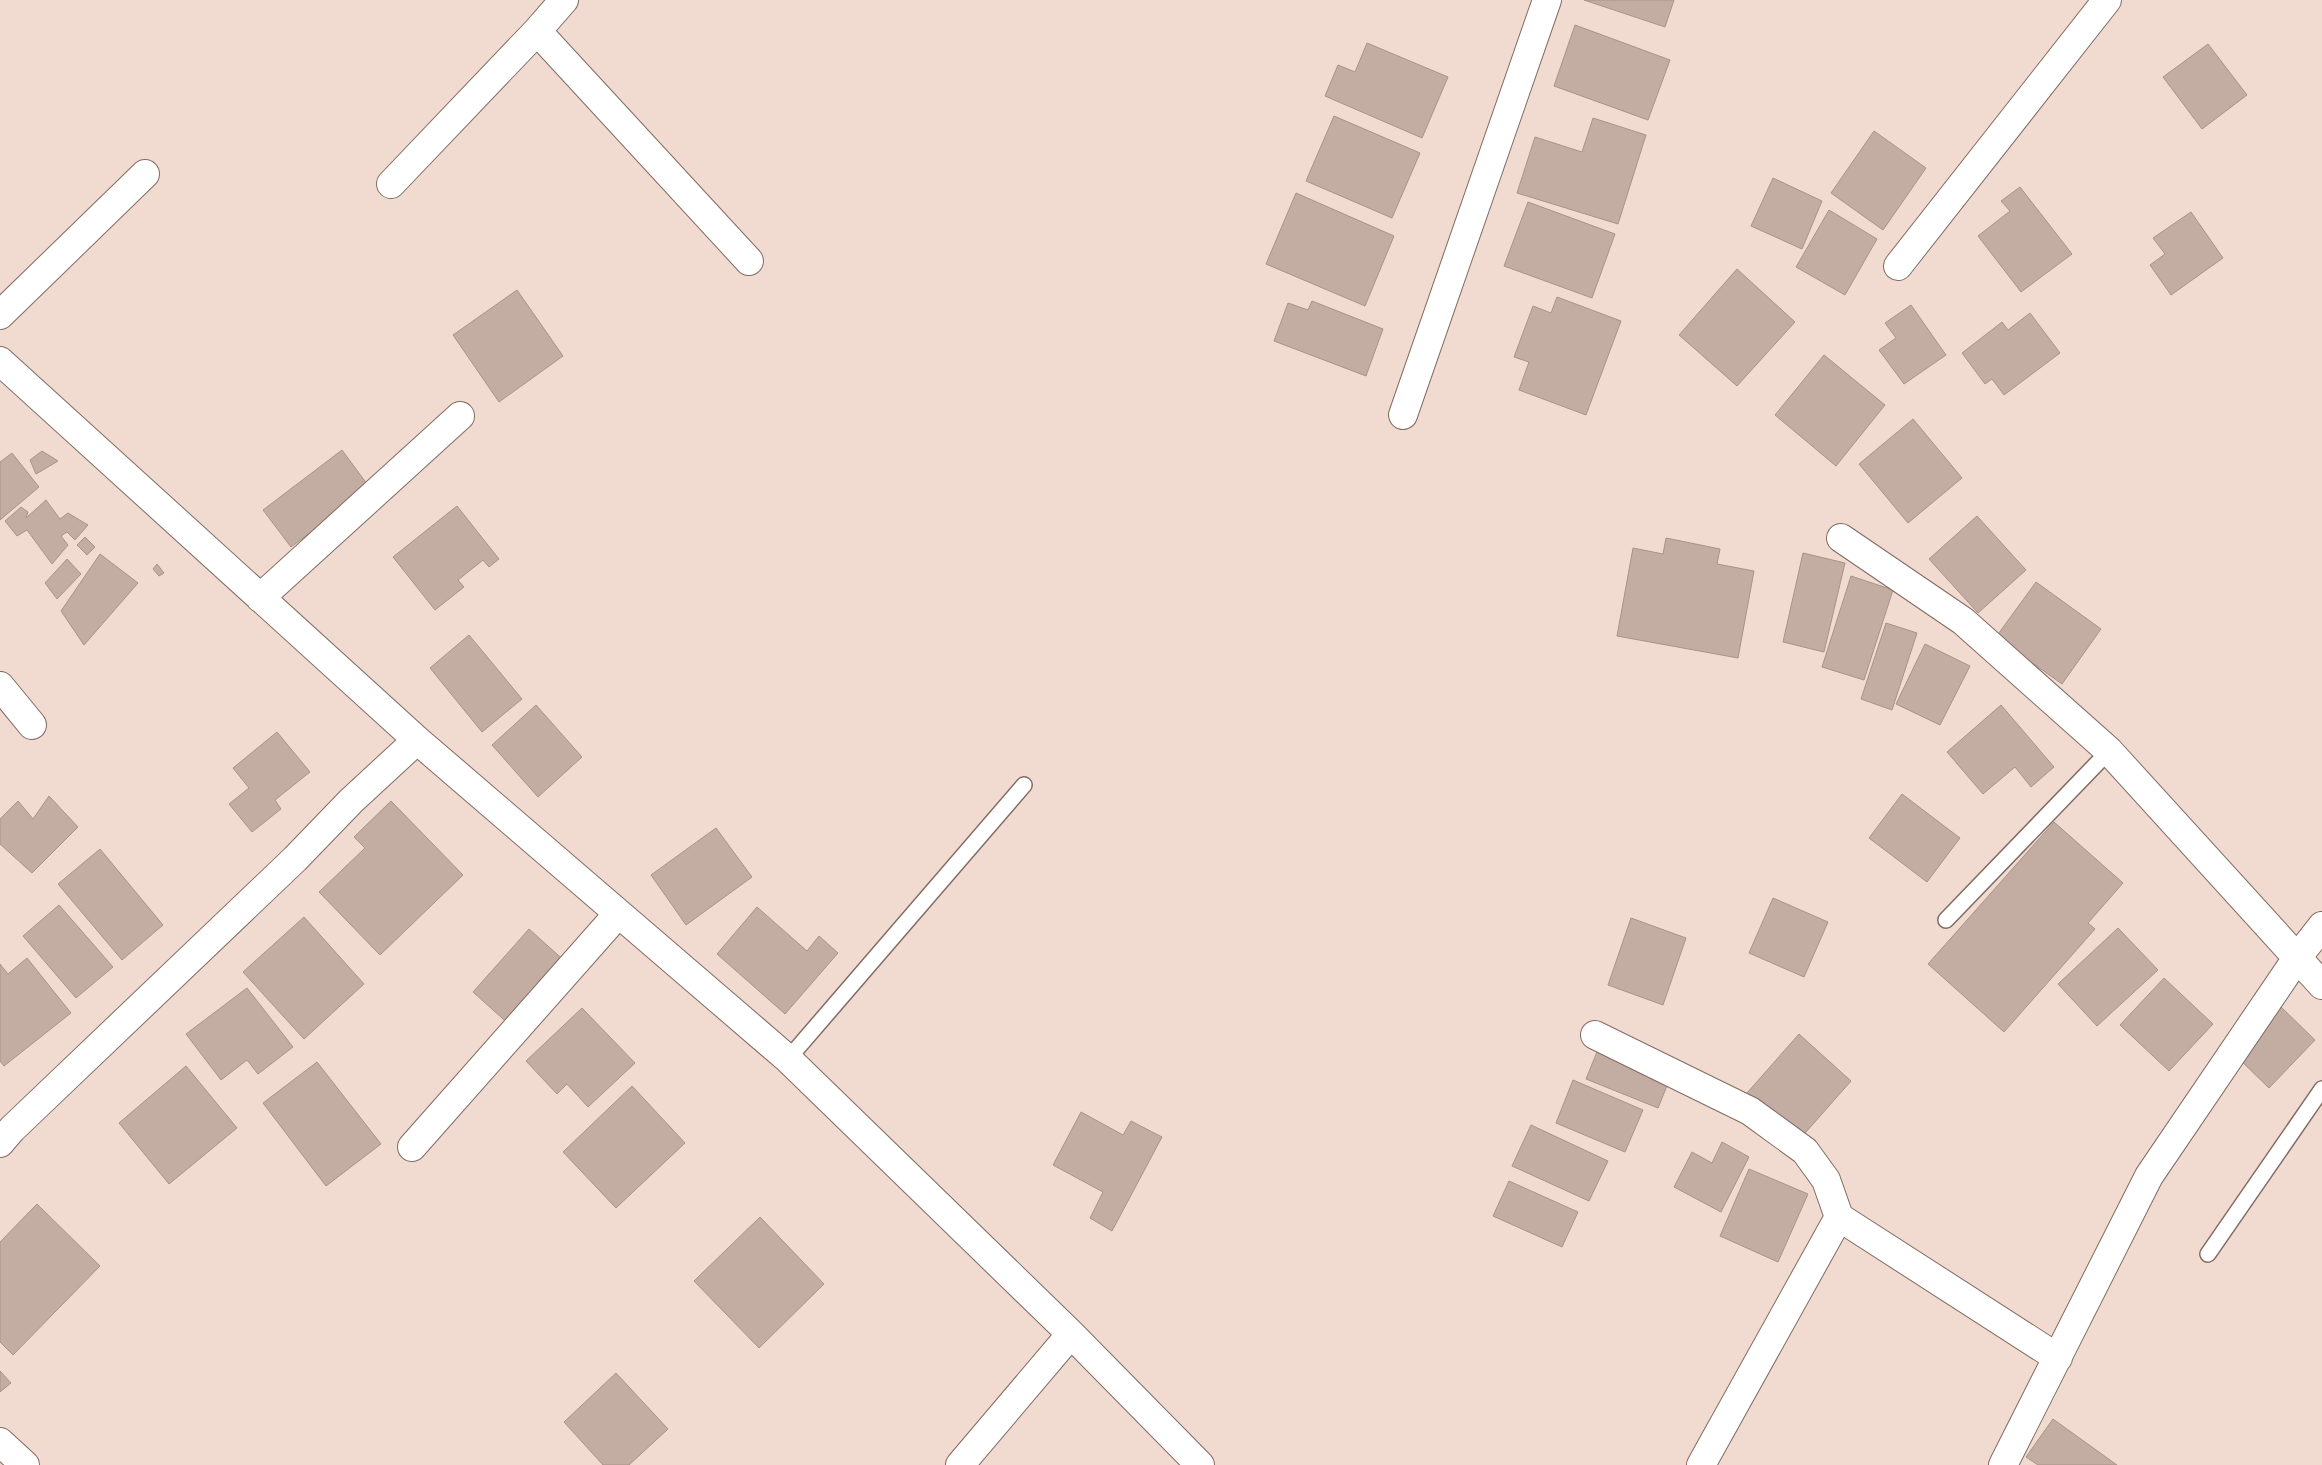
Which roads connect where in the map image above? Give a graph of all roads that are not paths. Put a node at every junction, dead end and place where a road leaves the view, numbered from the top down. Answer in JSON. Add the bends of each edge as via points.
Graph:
{"nodes":[{"id":1,"x":564,"y":0,"type":"edge"},
{"id":2,"x":1547,"y":0,"type":"edge"},
{"id":3,"x":2107,"y":0,"type":"edge"},
{"id":4,"x":537,"y":31,"type":"junction"},
{"id":5,"x":146,"y":174,"type":"dead end"},
{"id":6,"x":391,"y":184,"type":"dead end"},
{"id":7,"x":749,"y":261,"type":"dead end"},
{"id":8,"x":1898,"y":266,"type":"dead end"},
{"id":9,"x":0,"y":315,"type":"edge"},
{"id":10,"x":0,"y":361,"type":"edge"},
{"id":11,"x":1403,"y":415,"type":"dead end"},
{"id":12,"x":460,"y":416,"type":"dead end"},
{"id":13,"x":1841,"y":538,"type":"dead end"},
{"id":14,"x":260,"y":598,"type":"junction"},
{"id":15,"x":0,"y":686,"type":"edge"},
{"id":16,"x":32,"y":725,"type":"dead end"},
{"id":17,"x":417,"y":740,"type":"junction"},
{"id":18,"x":2110,"y":751,"type":"junction"},
{"id":19,"x":1024,"y":785,"type":"dead end"},
{"id":20,"x":618,"y":914,"type":"junction"},
{"id":21,"x":1946,"y":920,"type":"dead end"},
{"id":22,"x":2322,"y":926,"type":"edge"},
{"id":23,"x":2297,"y":958,"type":"junction"},
{"id":24,"x":2322,"y":984,"type":"edge"},
{"id":25,"x":1595,"y":1035,"type":"dead end"},
{"id":26,"x":788,"y":1059,"type":"junction"},
{"id":27,"x":2322,"y":1089,"type":"edge"},
{"id":28,"x":0,"y":1144,"type":"edge"},
{"id":29,"x":412,"y":1147,"type":"dead end"},
{"id":30,"x":1839,"y":1217,"type":"junction"},
{"id":31,"x":2208,"y":1254,"type":"dead end"},
{"id":32,"x":1071,"y":1334,"type":"junction"},
{"id":33,"x":2058,"y":1358,"type":"junction"},
{"id":34,"x":0,"y":1442,"type":"edge"},
{"id":35,"x":25,"y":1465,"type":"edge"},
{"id":36,"x":960,"y":1465,"type":"edge"},
{"id":37,"x":1200,"y":1465,"type":"edge"},
{"id":38,"x":1701,"y":1465,"type":"edge"},
{"id":39,"x":2003,"y":1465,"type":"edge"}],
"edges":[{"from":1,"to":4,"type":"street"},
{"from":2,"to":11,"type":"street"},
{"from":3,"to":8,"type":"street"},
{"from":4,"to":6,"type":"street"},
{"from":4,"to":7,"type":"street"},
{"from":5,"to":9,"type":"street"},
{"from":10,"to":14,"type":"street"},
{"from":12,"to":14,"type":"street"},
{"from":13,"to":18,"type":"street","via":[[1963,621]]},
{"from":14,"to":17,"type":"street"},
{"from":15,"to":16,"type":"street"},
{"from":17,"to":20,"type":"street"},
{"from":17,"to":28,"type":"street"},
{"from":18,"to":21,"type":"lane"},
{"from":18,"to":23,"type":"street"},
{"from":19,"to":26,"type":"lane"},
{"from":20,"to":26,"type":"street"},
{"from":20,"to":29,"type":"street"},
{"from":22,"to":23,"type":"street"},
{"from":23,"to":24,"type":"street"},
{"from":23,"to":33,"type":"street","via":[[2149,1176]]},
{"from":25,"to":30,"type":"street","via":[[1750,1111],[1805,1151],[1826,1180]]},
{"from":26,"to":32,"type":"street"},
{"from":27,"to":31,"type":"lane"},
{"from":30,"to":33,"type":"street"},
{"from":30,"to":38,"type":"street"},
{"from":32,"to":36,"type":"street"},
{"from":32,"to":37,"type":"street"},
{"from":33,"to":39,"type":"street"},
{"from":34,"to":35,"type":"street"}]}
